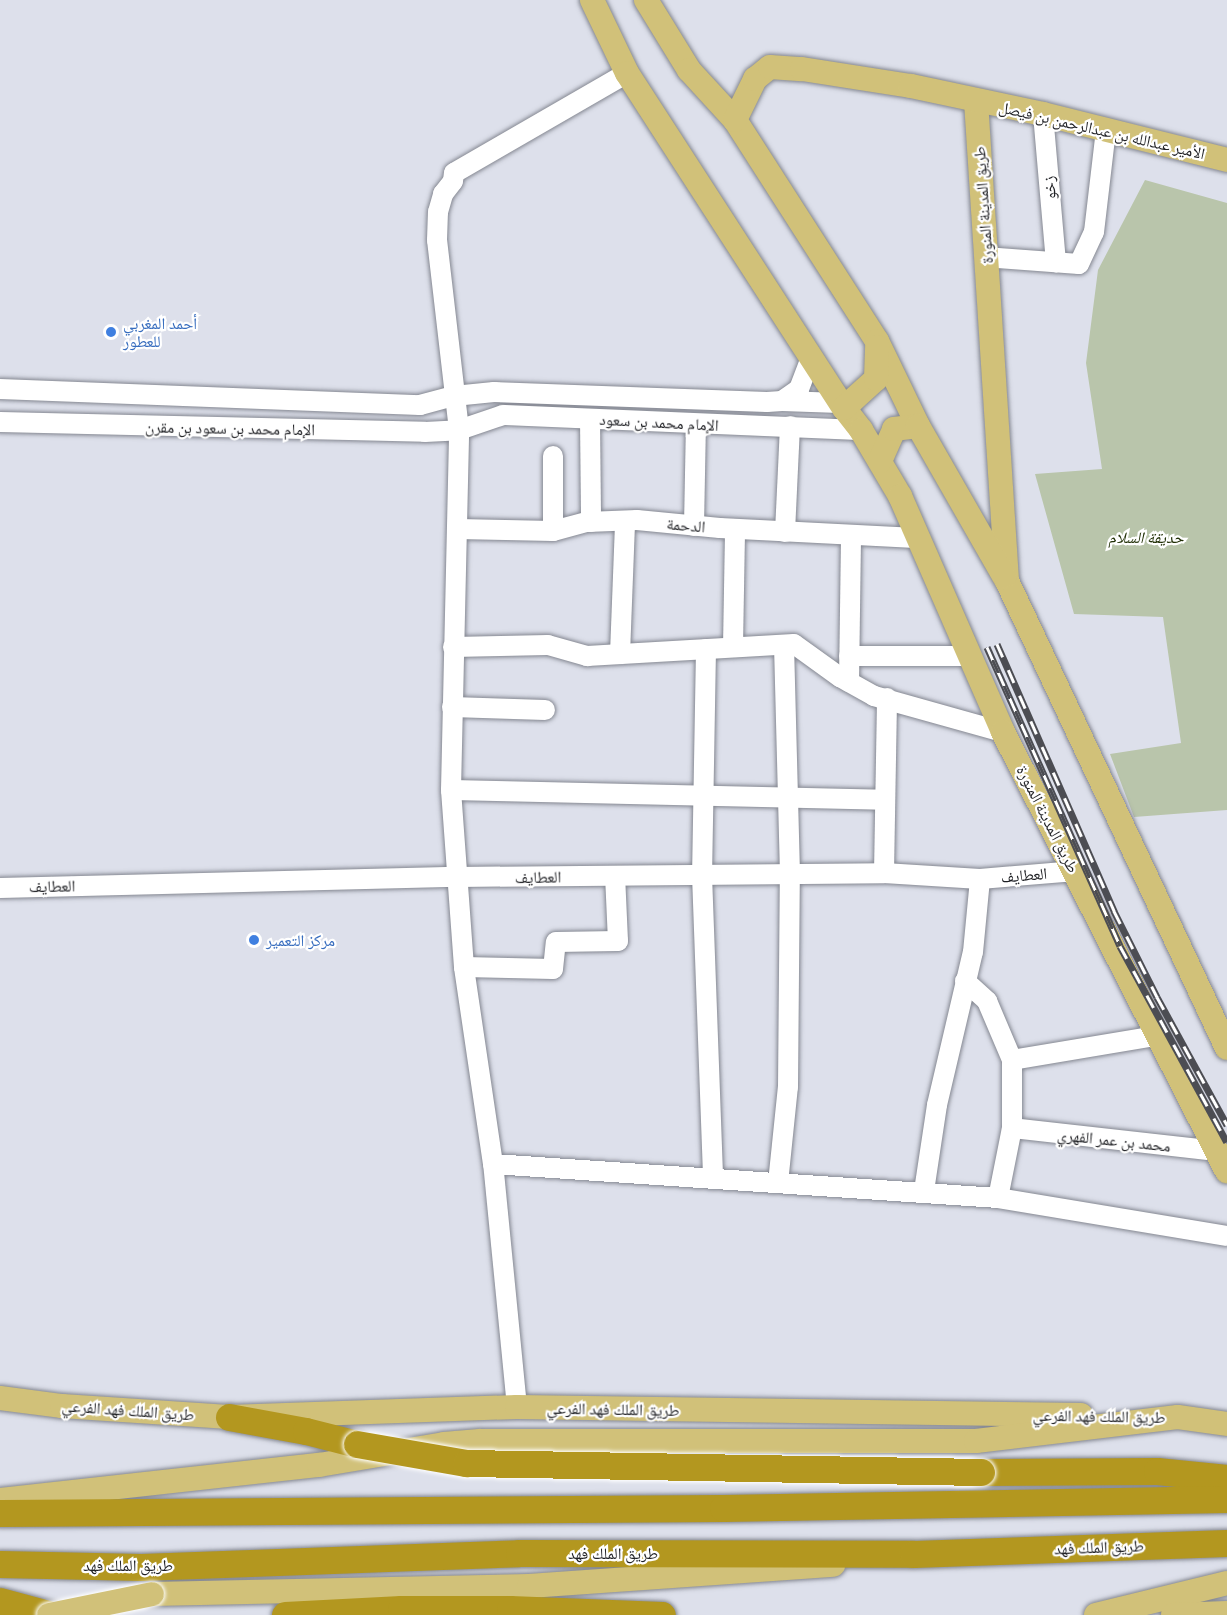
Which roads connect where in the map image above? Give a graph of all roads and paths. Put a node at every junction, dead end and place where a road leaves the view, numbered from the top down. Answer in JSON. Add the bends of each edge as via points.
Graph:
{"nodes":[{"id":1,"x":592,"y":0,"type":"edge"},
{"id":2,"x":646,"y":0,"type":"edge"},
{"id":3,"x":627,"y":73,"type":"junction"},
{"id":4,"x":976,"y":101,"type":"junction"},
{"id":5,"x":1042,"y":114,"type":"junction"},
{"id":6,"x":735,"y":120,"type":"junction"},
{"id":7,"x":1106,"y":130,"type":"junction"},
{"id":8,"x":1227,"y":160,"type":"edge"},
{"id":9,"x":998,"y":258,"type":"dead end"},
{"id":10,"x":1056,"y":262,"type":"junction"},
{"id":11,"x":877,"y":341,"type":"junction"},
{"id":12,"x":811,"y":358,"type":"junction"},
{"id":13,"x":0,"y":389,"type":"edge"},
{"id":14,"x":454,"y":396,"type":"junction"},
{"id":15,"x":782,"y":400,"type":"junction"},
{"id":16,"x":842,"y":406,"type":"junction"},
{"id":17,"x":590,"y":419,"type":"junction"},
{"id":18,"x":0,"y":422,"type":"edge"},
{"id":19,"x":696,"y":425,"type":"junction"},
{"id":20,"x":790,"y":426,"type":"junction"},
{"id":21,"x":918,"y":426,"type":"junction"},
{"id":22,"x":459,"y":430,"type":"junction"},
{"id":23,"x":861,"y":430,"type":"junction"},
{"id":24,"x":553,"y":456,"type":"dead end"},
{"id":25,"x":880,"y":461,"type":"junction"},
{"id":26,"x":625,"y":521,"type":"junction"},
{"id":27,"x":591,"y":522,"type":"junction"},
{"id":28,"x":694,"y":526,"type":"junction"},
{"id":29,"x":458,"y":529,"type":"junction"},
{"id":30,"x":735,"y":529,"type":"junction"},
{"id":31,"x":553,"y":531,"type":"junction"},
{"id":32,"x":785,"y":532,"type":"junction"},
{"id":33,"x":851,"y":535,"type":"junction"},
{"id":34,"x":916,"y":538,"type":"junction"},
{"id":35,"x":1007,"y":581,"type":"junction"},
{"id":36,"x":784,"y":645,"type":"junction"},
{"id":37,"x":453,"y":647,"type":"junction"},
{"id":38,"x":733,"y":647,"type":"junction"},
{"id":39,"x":706,"y":649,"type":"junction"},
{"id":40,"x":620,"y":654,"type":"junction"},
{"id":41,"x":849,"y":656,"type":"junction"},
{"id":42,"x":970,"y":656,"type":"junction"},
{"id":43,"x":849,"y":682,"type":"junction"},
{"id":44,"x":887,"y":698,"type":"junction"},
{"id":45,"x":452,"y":707,"type":"junction"},
{"id":46,"x":545,"y":710,"type":"dead end"},
{"id":47,"x":1003,"y":732,"type":"junction"},
{"id":48,"x":451,"y":790,"type":"junction"},
{"id":49,"x":703,"y":797,"type":"junction"},
{"id":50,"x":788,"y":798,"type":"junction"},
{"id":51,"x":885,"y":800,"type":"junction"},
{"id":52,"x":1076,"y":871,"type":"junction"},
{"id":53,"x":884,"y":873,"type":"junction"},
{"id":54,"x":790,"y":874,"type":"junction"},
{"id":55,"x":702,"y":875,"type":"junction"},
{"id":56,"x":615,"y":876,"type":"junction"},
{"id":57,"x":457,"y":877,"type":"junction"},
{"id":58,"x":980,"y":879,"type":"junction"},
{"id":59,"x":0,"y":888,"type":"edge"},
{"id":60,"x":464,"y":967,"type":"junction"},
{"id":61,"x":965,"y":981,"type":"junction"},
{"id":62,"x":1156,"y":1036,"type":"junction"},
{"id":63,"x":1227,"y":1048,"type":"edge"},
{"id":64,"x":1012,"y":1060,"type":"junction"},
{"id":65,"x":1012,"y":1128,"type":"junction"},
{"id":66,"x":1221,"y":1161,"type":"edge"},
{"id":67,"x":493,"y":1164,"type":"junction"},
{"id":68,"x":713,"y":1177,"type":"junction"},
{"id":69,"x":778,"y":1183,"type":"junction"},
{"id":70,"x":924,"y":1191,"type":"junction"},
{"id":71,"x":998,"y":1198,"type":"junction"},
{"id":72,"x":1227,"y":1236,"type":"edge"},
{"id":73,"x":0,"y":1398,"type":"edge"},
{"id":74,"x":517,"y":1407,"type":"junction"},
{"id":75,"x":229,"y":1417,"type":"junction"},
{"id":76,"x":1178,"y":1417,"type":"junction"},
{"id":77,"x":1227,"y":1422,"type":"edge"},
{"id":78,"x":1227,"y":1431,"type":"edge"},
{"id":79,"x":1227,"y":1478,"type":"edge"},
{"id":80,"x":1227,"y":1499,"type":"edge"},
{"id":81,"x":0,"y":1500,"type":"edge"},
{"id":82,"x":0,"y":1513,"type":"edge"},
{"id":83,"x":1227,"y":1543,"type":"edge"},
{"id":84,"x":913,"y":1554,"type":"junction"},
{"id":85,"x":0,"y":1564,"type":"edge"},
{"id":86,"x":1227,"y":1583,"type":"edge"},
{"id":87,"x":1227,"y":1600,"type":"edge"},
{"id":88,"x":0,"y":1601,"type":"edge"},
{"id":89,"x":1227,"y":1613,"type":"edge"},
{"id":90,"x":51,"y":1615,"type":"edge"},
{"id":91,"x":285,"y":1615,"type":"edge"},
{"id":92,"x":662,"y":1615,"type":"edge"},
{"id":93,"x":1096,"y":1615,"type":"edge"},
{"id":94,"x":1106,"y":1615,"type":"edge"},
{"id":95,"x":1173,"y":1615,"type":"edge"}],
"edges":[{"from":1,"to":3,"type":"main road","name":"طريق المدينة المنورة"},
{"from":2,"to":6,"type":"main road","name":"طريق المدينة المنورة","via":[[689,70]]},
{"from":3,"to":12,"type":"main road","name":"طريق المدينة المنورة"},
{"from":3,"to":14,"type":"street","via":[[454,173],[441,200],[437,240]]},
{"from":4,"to":5,"type":"main road","name":"الأمير عبدالله بن عبدالرحمن بن فيصل"},
{"from":4,"to":6,"type":"main road","via":[[911,86],[770,67],[755,79]]},
{"from":4,"to":35,"type":"main road","name":"طريق المدينة المنورة"},
{"from":5,"to":7,"type":"main road","name":"الأمير عبدالله بن عبدالرحمن بن فيصل"},
{"from":5,"to":10,"type":"street","name":"زخو"},
{"from":6,"to":11,"type":"main road","name":"طريق المدينة المنورة"},
{"from":7,"to":8,"type":"main road","name":"الأمير عبدالله بن عبدالرحمن بن فيصل"},
{"from":7,"to":10,"type":"street","via":[[1094,232],[1079,264]]},
{"from":9,"to":10,"type":"street"},
{"from":11,"to":16,"type":"main road","via":[[876,379]]},
{"from":11,"to":21,"type":"main road","name":"طريق المدينة المنورة"},
{"from":12,"to":15,"type":"street","via":[[799,389]]},
{"from":12,"to":16,"type":"main road","name":"طريق المدينة المنورة"},
{"from":13,"to":14,"type":"street","name":"الإمام محمد بن سعود بن مقرن","via":[[420,405]]},
{"from":14,"to":15,"type":"street","name":"الإمام محمد بن سعود","via":[[494,392]]},
{"from":14,"to":22,"type":"street"},
{"from":15,"to":16,"type":"street","name":"الإمام محمد بن سعود"},
{"from":16,"to":23,"type":"main road","name":"طريق المدينة المنورة"},
{"from":17,"to":19,"type":"street","name":"الإمام محمد بن سعود"},
{"from":17,"to":22,"type":"street","name":"الإمام محمد بن سعود","via":[[503,415]]},
{"from":17,"to":27,"type":"street"},
{"from":18,"to":22,"type":"street","name":"الإمام محمد بن سعود بن مقرن"},
{"from":19,"to":20,"type":"street","name":"الإمام محمد بن سعود"},
{"from":19,"to":28,"type":"street"},
{"from":20,"to":23,"type":"street","name":"الإمام محمد بن سعود"},
{"from":20,"to":32,"type":"street"},
{"from":21,"to":25,"type":"main road","via":[[894,429]]},
{"from":21,"to":35,"type":"main road","name":"طريق المدينة المنورة"},
{"from":22,"to":29,"type":"street"},
{"from":23,"to":25,"type":"main road","name":"طريق المدينة المنورة"},
{"from":24,"to":31,"type":"street"},
{"from":25,"to":34,"type":"main road","name":"طريق المدينة المنورة","via":[[900,496]]},
{"from":26,"to":27,"type":"street","name":"الدحمة"},
{"from":26,"to":28,"type":"street","name":"الدحمة"},
{"from":26,"to":40,"type":"street"},
{"from":27,"to":31,"type":"street","name":"الدحمة"},
{"from":28,"to":30,"type":"street","name":"الدحمة"},
{"from":29,"to":31,"type":"street","name":"الدحمة"},
{"from":29,"to":37,"type":"street"},
{"from":30,"to":32,"type":"street","name":"الدحمة"},
{"from":30,"to":38,"type":"street"},
{"from":32,"to":33,"type":"street","name":"الدحمة"},
{"from":33,"to":34,"type":"street","name":"الدحمة"},
{"from":33,"to":41,"type":"street"},
{"from":34,"to":42,"type":"main road","name":"طريق المدينة المنورة"},
{"from":35,"to":63,"type":"main road","name":"طريق المدينة المنورة"},
{"from":36,"to":38,"type":"street"},
{"from":36,"to":43,"type":"street","via":[[794,644]]},
{"from":36,"to":50,"type":"street"},
{"from":37,"to":40,"type":"street","via":[[548,645],[587,656]]},
{"from":37,"to":45,"type":"street"},
{"from":38,"to":39,"type":"street"},
{"from":39,"to":40,"type":"street"},
{"from":39,"to":49,"type":"street"},
{"from":41,"to":42,"type":"street"},
{"from":41,"to":43,"type":"street"},
{"from":42,"to":47,"type":"main road","name":"طريق المدينة المنورة"},
{"from":43,"to":44,"type":"street","via":[[874,696]]},
{"from":44,"to":47,"type":"street"},
{"from":44,"to":51,"type":"street"},
{"from":45,"to":46,"type":"street"},
{"from":45,"to":48,"type":"street"},
{"from":47,"to":52,"type":"main road","name":"طريق المدينة المنورة"},
{"from":48,"to":49,"type":"street"},
{"from":48,"to":57,"type":"street"},
{"from":49,"to":50,"type":"street"},
{"from":49,"to":55,"type":"street"},
{"from":50,"to":51,"type":"street"},
{"from":50,"to":54,"type":"street"},
{"from":51,"to":53,"type":"street"},
{"from":52,"to":58,"type":"street","name":"العطايف"},
{"from":52,"to":62,"type":"main road","name":"طريق المدينة المنورة"},
{"from":53,"to":54,"type":"street","name":"العطايف"},
{"from":53,"to":58,"type":"street","name":"العطايف"},
{"from":54,"to":55,"type":"street","name":"العطايف"},
{"from":54,"to":69,"type":"street","via":[[788,1087]]},
{"from":55,"to":56,"type":"street","name":"العطايف"},
{"from":55,"to":68,"type":"street"},
{"from":56,"to":57,"type":"street","name":"العطايف"},
{"from":56,"to":60,"type":"street","via":[[618,941],[556,942],[553,969]]},
{"from":57,"to":59,"type":"street","name":"العطايف"},
{"from":57,"to":60,"type":"street"},
{"from":58,"to":61,"type":"street","via":[[973,952]]},
{"from":60,"to":67,"type":"street"},
{"from":61,"to":64,"type":"street","via":[[987,1001]]},
{"from":61,"to":70,"type":"street","via":[[937,1105]]},
{"from":62,"to":64,"type":"street"},
{"from":62,"to":66,"type":"main road","name":"طريق المدينة المنورة"},
{"from":64,"to":65,"type":"street"},
{"from":65,"to":66,"type":"street","name":"محمد بن عمر الفهري"},
{"from":65,"to":71,"type":"street"},
{"from":67,"to":68,"type":"street"},
{"from":67,"to":74,"type":"street"},
{"from":68,"to":69,"type":"street"},
{"from":69,"to":70,"type":"street"},
{"from":70,"to":71,"type":"street"},
{"from":71,"to":72,"type":"street"},
{"from":73,"to":75,"type":"main road","name":"طريق الملك فهد الفرعي"},
{"from":74,"to":75,"type":"main road","name":"طريق الملك فهد الفرعي"},
{"from":74,"to":76,"type":"main road","name":"طريق الملك فهد الفرعي"},
{"from":75,"to":79,"type":"highway","bridge":true,"via":[[466,1463],[981,1472],[1157,1471]]},
{"from":76,"to":77,"type":"main road"},
{"from":76,"to":78,"type":"main road"},
{"from":76,"to":81,"type":"main road","via":[[976,1441],[480,1441],[319,1465]]},
{"from":80,"to":82,"type":"highway","via":[[723,1508]]},
{"from":83,"to":84,"type":"highway","name":"طريق الملك فهد"},
{"from":84,"to":85,"type":"highway","name":"طريق الملك فهد","via":[[519,1553],[141,1567]]},
{"from":84,"to":90,"type":"main road","bridge":true,"via":[[844,1564],[529,1586],[152,1594]]},
{"from":86,"to":93,"type":"main road"},
{"from":87,"to":94,"type":"main road"},
{"from":88,"to":90,"type":"highway"},
{"from":89,"to":95,"type":"main road"},
{"from":91,"to":92,"type":"highway","via":[[401,1609]]}]}
